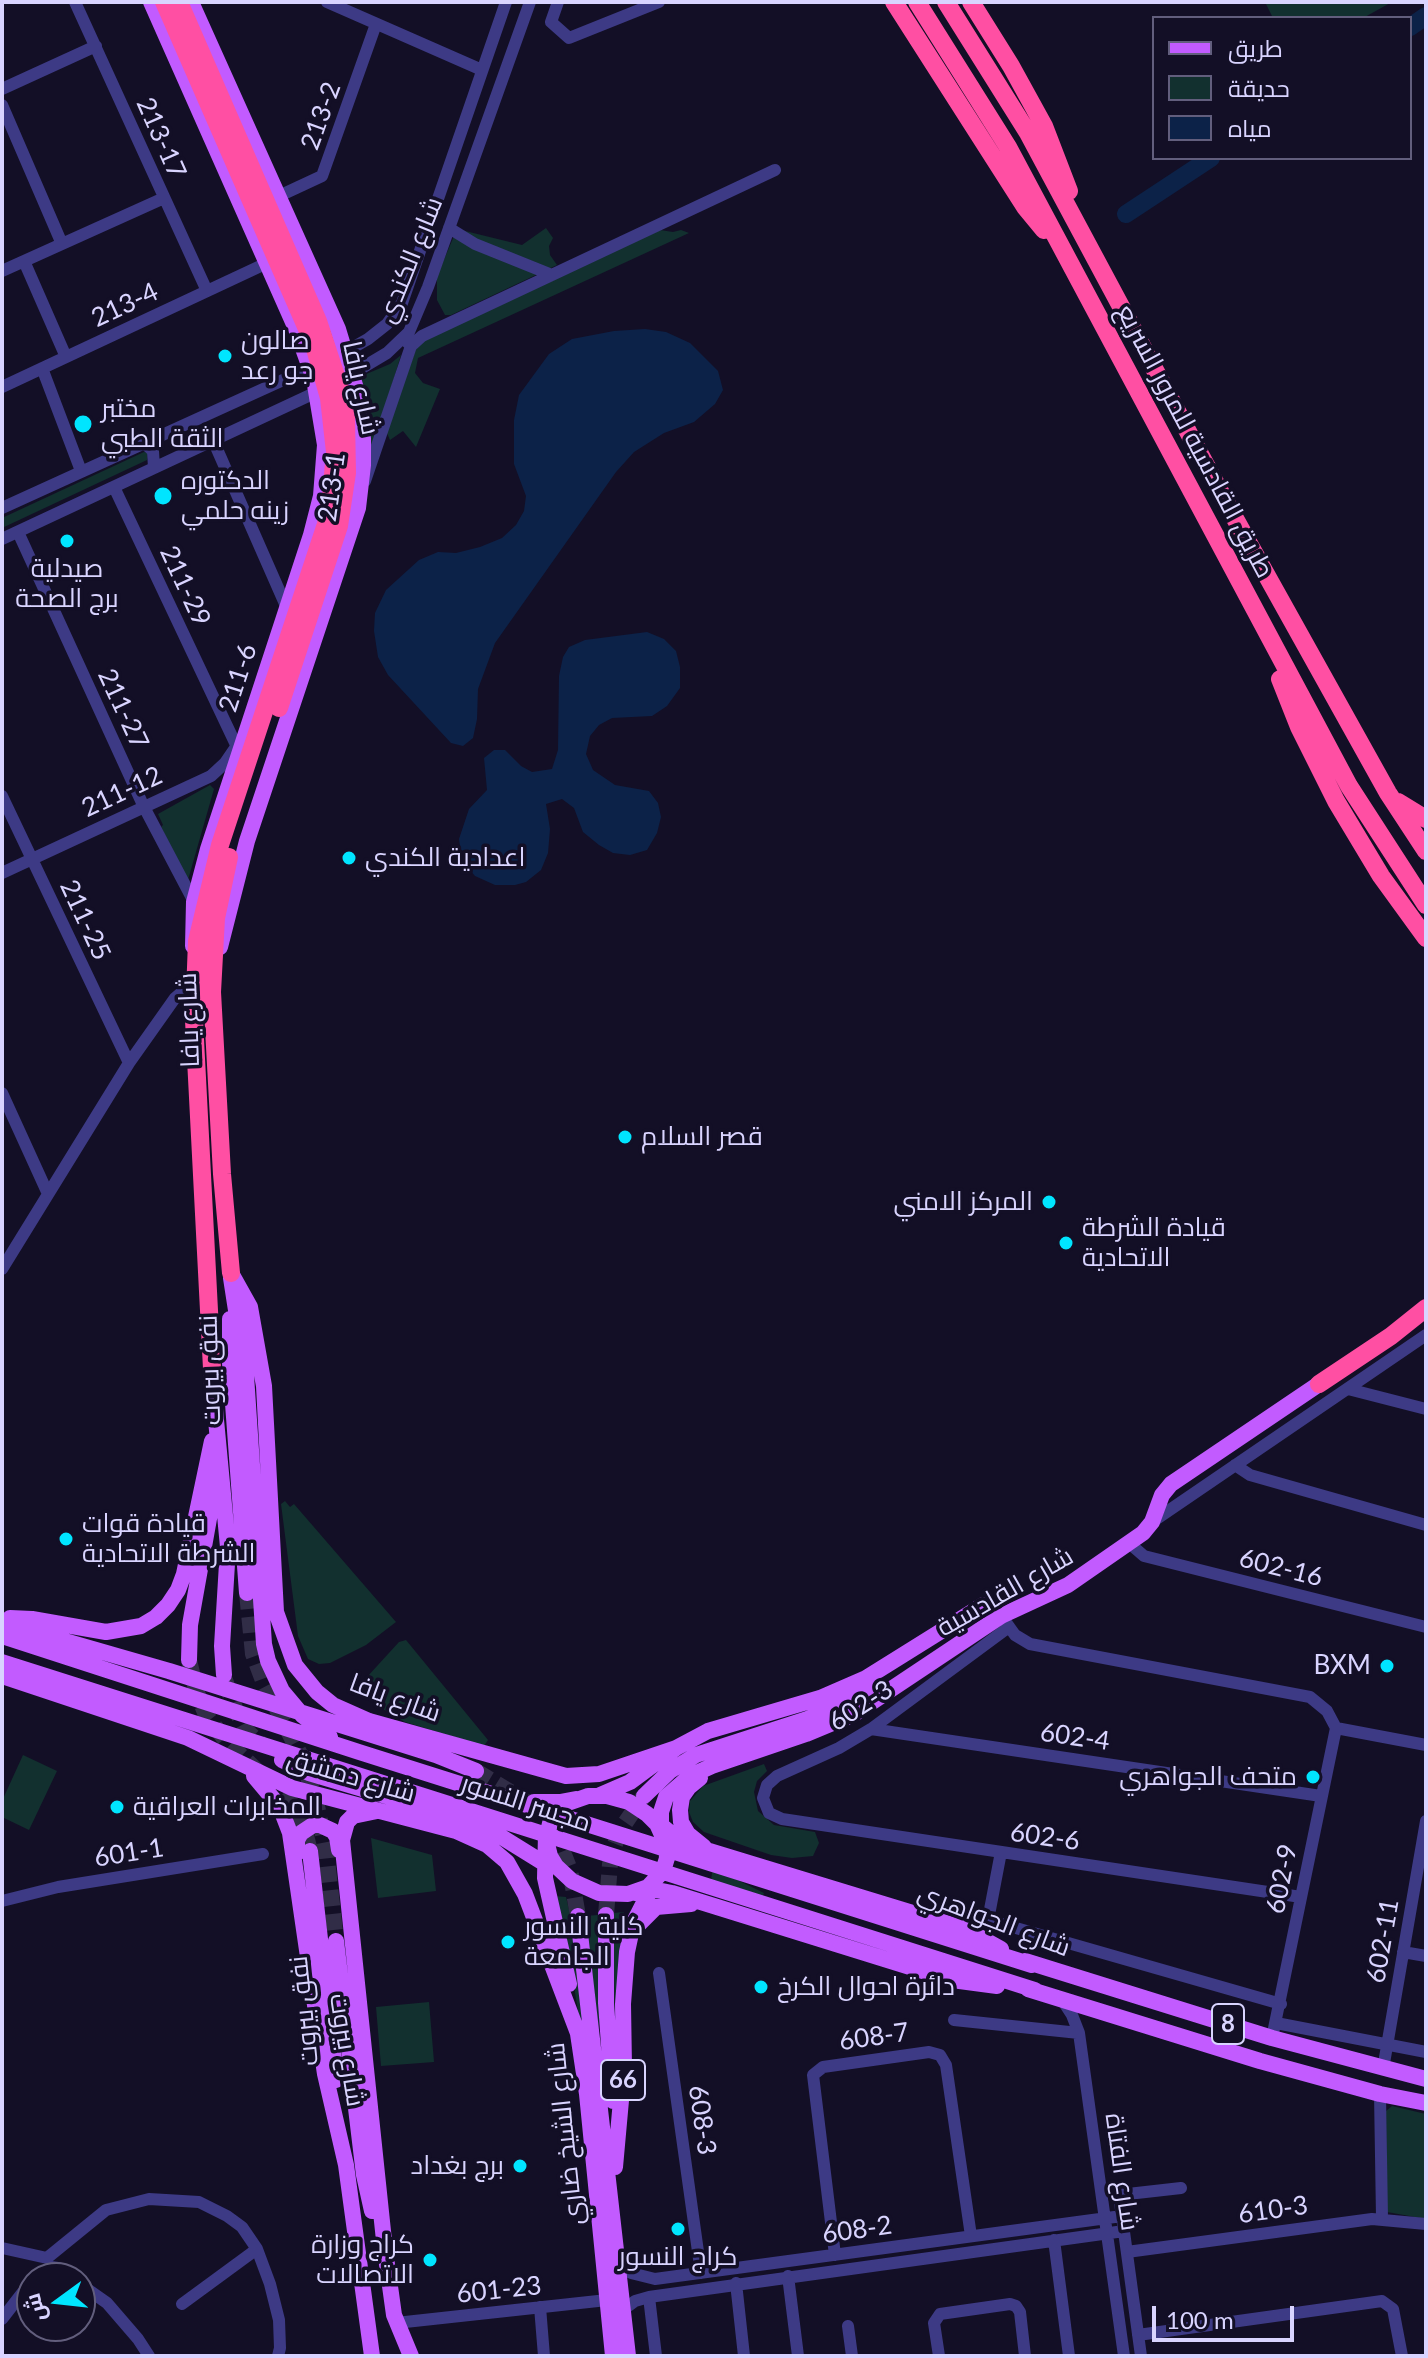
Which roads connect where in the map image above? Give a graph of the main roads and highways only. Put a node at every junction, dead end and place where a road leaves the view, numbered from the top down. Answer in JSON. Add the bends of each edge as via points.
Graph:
{"nodes":[{"id":1,"x":151,"y":2,"type":"edge"},
{"id":2,"x":164,"y":2,"type":"edge"},
{"id":3,"x":179,"y":2,"type":"edge"},
{"id":4,"x":191,"y":2,"type":"edge"},
{"id":5,"x":894,"y":2,"type":"edge"},
{"id":6,"x":917,"y":2,"type":"edge"},
{"id":7,"x":946,"y":2,"type":"edge"},
{"id":8,"x":971,"y":2,"type":"edge"},
{"id":9,"x":266,"y":199,"type":"junction"},
{"id":10,"x":1093,"y":254,"type":"junction"},
{"id":11,"x":1073,"y":266,"type":"junction"},
{"id":12,"x":1283,"y":664,"type":"junction"},
{"id":13,"x":1388,"y":793,"type":"junction"},
{"id":14,"x":1426,"y":819,"type":"edge"},
{"id":15,"x":1426,"y":851,"type":"edge"},
{"id":16,"x":1426,"y":905,"type":"edge"},
{"id":17,"x":1426,"y":938,"type":"edge"},
{"id":18,"x":200,"y":986,"type":"junction"},
{"id":19,"x":232,"y":1282,"type":"junction"},
{"id":20,"x":1426,"y":1308,"type":"edge"},
{"id":21,"x":1319,"y":1384,"type":"joint"},
{"id":22,"x":213,"y":1388,"type":"junction"},
{"id":23,"x":212,"y":1441,"type":"junction"},
{"id":24,"x":247,"y":1593,"type":"tunnel mouth"},
{"id":25,"x":276,"y":1612,"type":"junction"},
{"id":26,"x":2,"y":1621,"type":"edge"},
{"id":27,"x":1005,"y":1622,"type":"junction"},
{"id":28,"x":2,"y":1636,"type":"edge"},
{"id":29,"x":189,"y":1660,"type":"tunnel mouth"},
{"id":30,"x":2,"y":1662,"type":"edge"},
{"id":31,"x":919,"y":1671,"type":"junction"},
{"id":32,"x":224,"y":1675,"type":"tunnel mouth"},
{"id":33,"x":2,"y":1676,"type":"edge"},
{"id":34,"x":236,"y":1694,"type":"junction"},
{"id":35,"x":322,"y":1719,"type":"junction"},
{"id":36,"x":676,"y":1748,"type":"junction"},
{"id":37,"x":359,"y":1752,"type":"junction"},
{"id":38,"x":282,"y":1760,"type":"dead end"},
{"id":39,"x":725,"y":1763,"type":"junction"},
{"id":40,"x":244,"y":1767,"type":"junction"},
{"id":41,"x":476,"y":1771,"type":"tunnel mouth"},
{"id":42,"x":600,"y":1795,"type":"junction"},
{"id":43,"x":644,"y":1796,"type":"tunnel mouth"},
{"id":44,"x":576,"y":1799,"type":"junction"},
{"id":45,"x":381,"y":1811,"type":"junction"},
{"id":46,"x":453,"y":1820,"type":"junction"},
{"id":47,"x":656,"y":1822,"type":"junction"},
{"id":48,"x":482,"y":1833,"type":"junction"},
{"id":49,"x":546,"y":1833,"type":"junction"},
{"id":50,"x":512,"y":1843,"type":"junction"},
{"id":51,"x":310,"y":1851,"type":"tunnel mouth"},
{"id":52,"x":711,"y":1852,"type":"junction"},
{"id":53,"x":507,"y":1862,"type":"junction"},
{"id":54,"x":544,"y":1863,"type":"junction"},
{"id":55,"x":296,"y":1869,"type":"junction"},
{"id":56,"x":344,"y":1875,"type":"junction"},
{"id":57,"x":572,"y":1881,"type":"junction"},
{"id":58,"x":648,"y":1887,"type":"junction"},
{"id":59,"x":702,"y":1904,"type":"junction"},
{"id":60,"x":551,"y":1910,"type":"junction"},
{"id":61,"x":606,"y":1915,"type":"tunnel mouth"},
{"id":62,"x":578,"y":1916,"type":"tunnel mouth"},
{"id":63,"x":629,"y":1940,"type":"junction"},
{"id":64,"x":336,"y":1941,"type":"tunnel mouth"},
{"id":65,"x":1032,"y":1965,"type":"junction"},
{"id":66,"x":1035,"y":1990,"type":"junction"},
{"id":67,"x":579,"y":2036,"type":"junction"},
{"id":68,"x":1426,"y":2079,"type":"edge"},
{"id":69,"x":1426,"y":2103,"type":"edge"},
{"id":70,"x":616,"y":2150,"type":"junction"},
{"id":71,"x":346,"y":2165,"type":"junction"},
{"id":72,"x":614,"y":2221,"type":"junction"},
{"id":73,"x":385,"y":2250,"type":"junction"},
{"id":74,"x":396,"y":2323,"type":"junction"},
{"id":75,"x":368,"y":2327,"type":"junction"},
{"id":76,"x":372,"y":2356,"type":"edge"},
{"id":77,"x":411,"y":2356,"type":"edge"},
{"id":78,"x":613,"y":2356,"type":"edge"},
{"id":79,"x":628,"y":2356,"type":"edge"}],
"edges":[{"from":1,"to":18,"type":"main road","name":"211-6","via":[[311,368],[323,419],[321,496],[194,902]]},
{"from":2,"to":9,"type":"highway","name":"شارع يافا"},
{"from":3,"to":9,"type":"highway","name":"شارع يافا"},
{"from":4,"to":9,"type":"main road","name":"213-1"},
{"from":5,"to":11,"type":"highway","via":[[1025,207]]},
{"from":6,"to":11,"type":"highway","name":"طريق القادسية للمرور السريع","via":[[1008,147]]},
{"from":7,"to":10,"type":"highway","name":"طريق القادسية للمرور السريع","via":[[1028,133]]},
{"from":8,"to":10,"type":"highway","via":[[1044,126]]},
{"from":9,"to":18,"type":"highway","name":"شارع يافا","via":[[323,374],[335,452],[331,497],[295,641],[220,845],[197,941]]},
{"from":9,"to":18,"type":"main road","name":"213-1","via":[[346,352],[361,416],[363,465],[345,552],[247,841],[221,942]]},
{"from":10,"to":13,"type":"highway","name":"طريق القادسية للمرور السريع"},
{"from":11,"to":12,"type":"highway","name":"طريق القادسية للمرور السريع"},
{"from":12,"to":16,"type":"highway","name":"طريق القادسية للمرور السريع","via":[[1349,786]]},
{"from":12,"to":17,"type":"highway","via":[[1282,686],[1336,801]]},
{"from":13,"to":14,"type":"highway"},
{"from":13,"to":15,"type":"highway","name":"طريق القادسية للمرور السريع"},
{"from":18,"to":19,"type":"highway","name":"شارع يافا"},
{"from":18,"to":22,"type":"highway","name":"شارع يافا","via":[[195,1052]]},
{"from":19,"to":24,"type":"main road","name":"نفق بيروت","via":[[230,1363]]},
{"from":19,"to":25,"type":"main road","name":"شارع يافا","via":[[250,1307],[264,1386]]},
{"from":19,"to":37,"type":"main road","via":[[246,1375],[264,1644],[282,1691],[303,1716]]},
{"from":20,"to":21,"type":"highway"},
{"from":21,"to":27,"type":"main road","name":"شارع القادسية","via":[[1171,1484],[1143,1533]]},
{"from":22,"to":23,"type":"main road","name":"نفق بيروت"},
{"from":22,"to":32,"type":"main road","name":"شارع يافا","via":[[228,1547]]},
{"from":23,"to":26,"type":"main road","via":[[184,1574],[156,1617],[141,1626],[106,1632],[32,1619]]},
{"from":23,"to":29,"type":"main road","name":"نفق بيروت","via":[[210,1513]]},
{"from":25,"to":35,"type":"main road","via":[[285,1676],[299,1699]]},
{"from":25,"to":36,"type":"main road","name":"شارع يافا","via":[[305,1680],[333,1705],[369,1721],[566,1776],[599,1774]]},
{"from":26,"to":34,"type":"main road"},
{"from":27,"to":31,"type":"main road","name":"شارع القادسية"},
{"from":27,"to":36,"type":"main road","name":"شارع القادسية","via":[[983,1605],[843,1689],[724,1725]]},
{"from":28,"to":37,"type":"main road","name":"مجسر النسور"},
{"from":30,"to":66,"type":"main road","name":"مجسر النسور"},
{"from":31,"to":39,"type":"main road","name":"شارع القادسية","via":[[854,1714]]},
{"from":31,"to":43,"type":"main road","via":[[835,1709],[696,1755]]},
{"from":33,"to":40,"type":"main road","name":"شارع دمشق","via":[[188,1738]]},
{"from":34,"to":35,"type":"main road","name":"شارع دمشق"},
{"from":34,"to":44,"type":"main road","via":[[347,1743],[518,1799]]},
{"from":35,"to":41,"type":"main road","name":"شارع دمشق"},
{"from":36,"to":42,"type":"main road","name":"شارع القادسية","via":[[630,1782]]},
{"from":37,"to":65,"type":"main road","name":"مجسر النسور"},
{"from":38,"to":46,"type":"main road"},
{"from":39,"to":47,"type":"main road","name":"شارع القادسية","via":[[701,1770],[671,1791]]},
{"from":39,"to":52,"type":"main road","via":[[682,1797],[681,1822]]},
{"from":40,"to":45,"type":"main road","name":"شارع دمشق","via":[[292,1788]]},
{"from":40,"to":55,"type":"main road","name":"شارع بيروت","via":[[280,1807]]},
{"from":42,"to":44,"type":"main road"},
{"from":42,"to":47,"type":"main road","via":[[622,1799]]},
{"from":44,"to":49,"type":"main road","via":[[555,1813]]},
{"from":45,"to":46,"type":"main road","name":"شارع دمشق"},
{"from":45,"to":56,"type":"main road","name":"شارع بيروت","via":[[347,1822]]},
{"from":46,"to":48,"type":"main road"},
{"from":46,"to":50,"type":"main road"},
{"from":46,"to":53,"type":"main road","name":"شارع دمشق"},
{"from":47,"to":52,"type":"main road","name":"شارع الجواهري","number":"8","via":[[674,1838]]},
{"from":47,"to":58,"type":"main road","via":[[667,1858]]},
{"from":48,"to":50,"type":"main road"},
{"from":48,"to":53,"type":"main road"},
{"from":49,"to":54,"type":"main road","name":"شارع الشيخ ضاري","number":"66"},
{"from":49,"to":57,"type":"main road","via":[[550,1856]]},
{"from":50,"to":54,"type":"main road"},
{"from":50,"to":60,"type":"main road","via":[[531,1859]]},
{"from":51,"to":71,"type":"main road","name":"نفق بيروت"},
{"from":52,"to":59,"type":"main road","via":[[686,1853],[677,1864],[683,1890]]},
{"from":52,"to":65,"type":"main road","name":"شارع الجواهري","number":"8","via":[[965,1929]]},
{"from":53,"to":67,"type":"main road","name":"شارع دمشق","via":[[525,1894]]},
{"from":54,"to":57,"type":"main road"},
{"from":54,"to":60,"type":"main road","name":"شارع الشيخ ضاري","number":"66"},
{"from":55,"to":56,"type":"main road","via":[[297,1840],[306,1828],[320,1825],[337,1837]]},
{"from":55,"to":71,"type":"main road","name":"شارع بيروت","via":[[325,2074]]},
{"from":56,"to":73,"type":"main road","name":"شارع بيروت"},
{"from":57,"to":58,"type":"main road","via":[[614,1895]]},
{"from":58,"to":59,"type":"main road","name":"شارع الجواهري","number":"8"},
{"from":58,"to":63,"type":"main road","name":"شارع الشيخ ضاري","number":"66"},
{"from":59,"to":63,"type":"main road","via":[[656,1907]]},
{"from":59,"to":66,"type":"main road","name":"شارع الجواهري","number":"8","via":[[952,1980]]},
{"from":60,"to":67,"type":"main road","name":"شارع الشيخ ضاري","number":"66"},
{"from":61,"to":70,"type":"main road"},
{"from":62,"to":72,"type":"main road","name":"شارع الشيخ ضاري","number":"66"},
{"from":63,"to":70,"type":"main road","name":"شارع الشيخ ضاري","number":"66"},
{"from":64,"to":73,"type":"main road","name":"نفق بيروت","via":[[364,2175]]},
{"from":65,"to":68,"type":"main road","name":"شارع الجواهري","number":"8"},
{"from":66,"to":69,"type":"main road","name":"شارع الجواهري","number":"8","via":[[1260,2061]]},
{"from":67,"to":78,"type":"main road","name":"شارع الشيخ ضاري","number":"66"},
{"from":70,"to":72,"type":"main road","name":"شارع الشيخ ضاري","number":"66"},
{"from":71,"to":75,"type":"main road","name":"شارع بيروت"},
{"from":72,"to":79,"type":"main road","name":"شارع الشيخ ضاري","number":"66"},
{"from":73,"to":74,"type":"main road","name":"شارع بيروت"},
{"from":74,"to":75,"type":"main road"},
{"from":74,"to":77,"type":"main road","name":"شارع بيروت"},
{"from":75,"to":76,"type":"main road","name":"شارع بيروت"}]}
